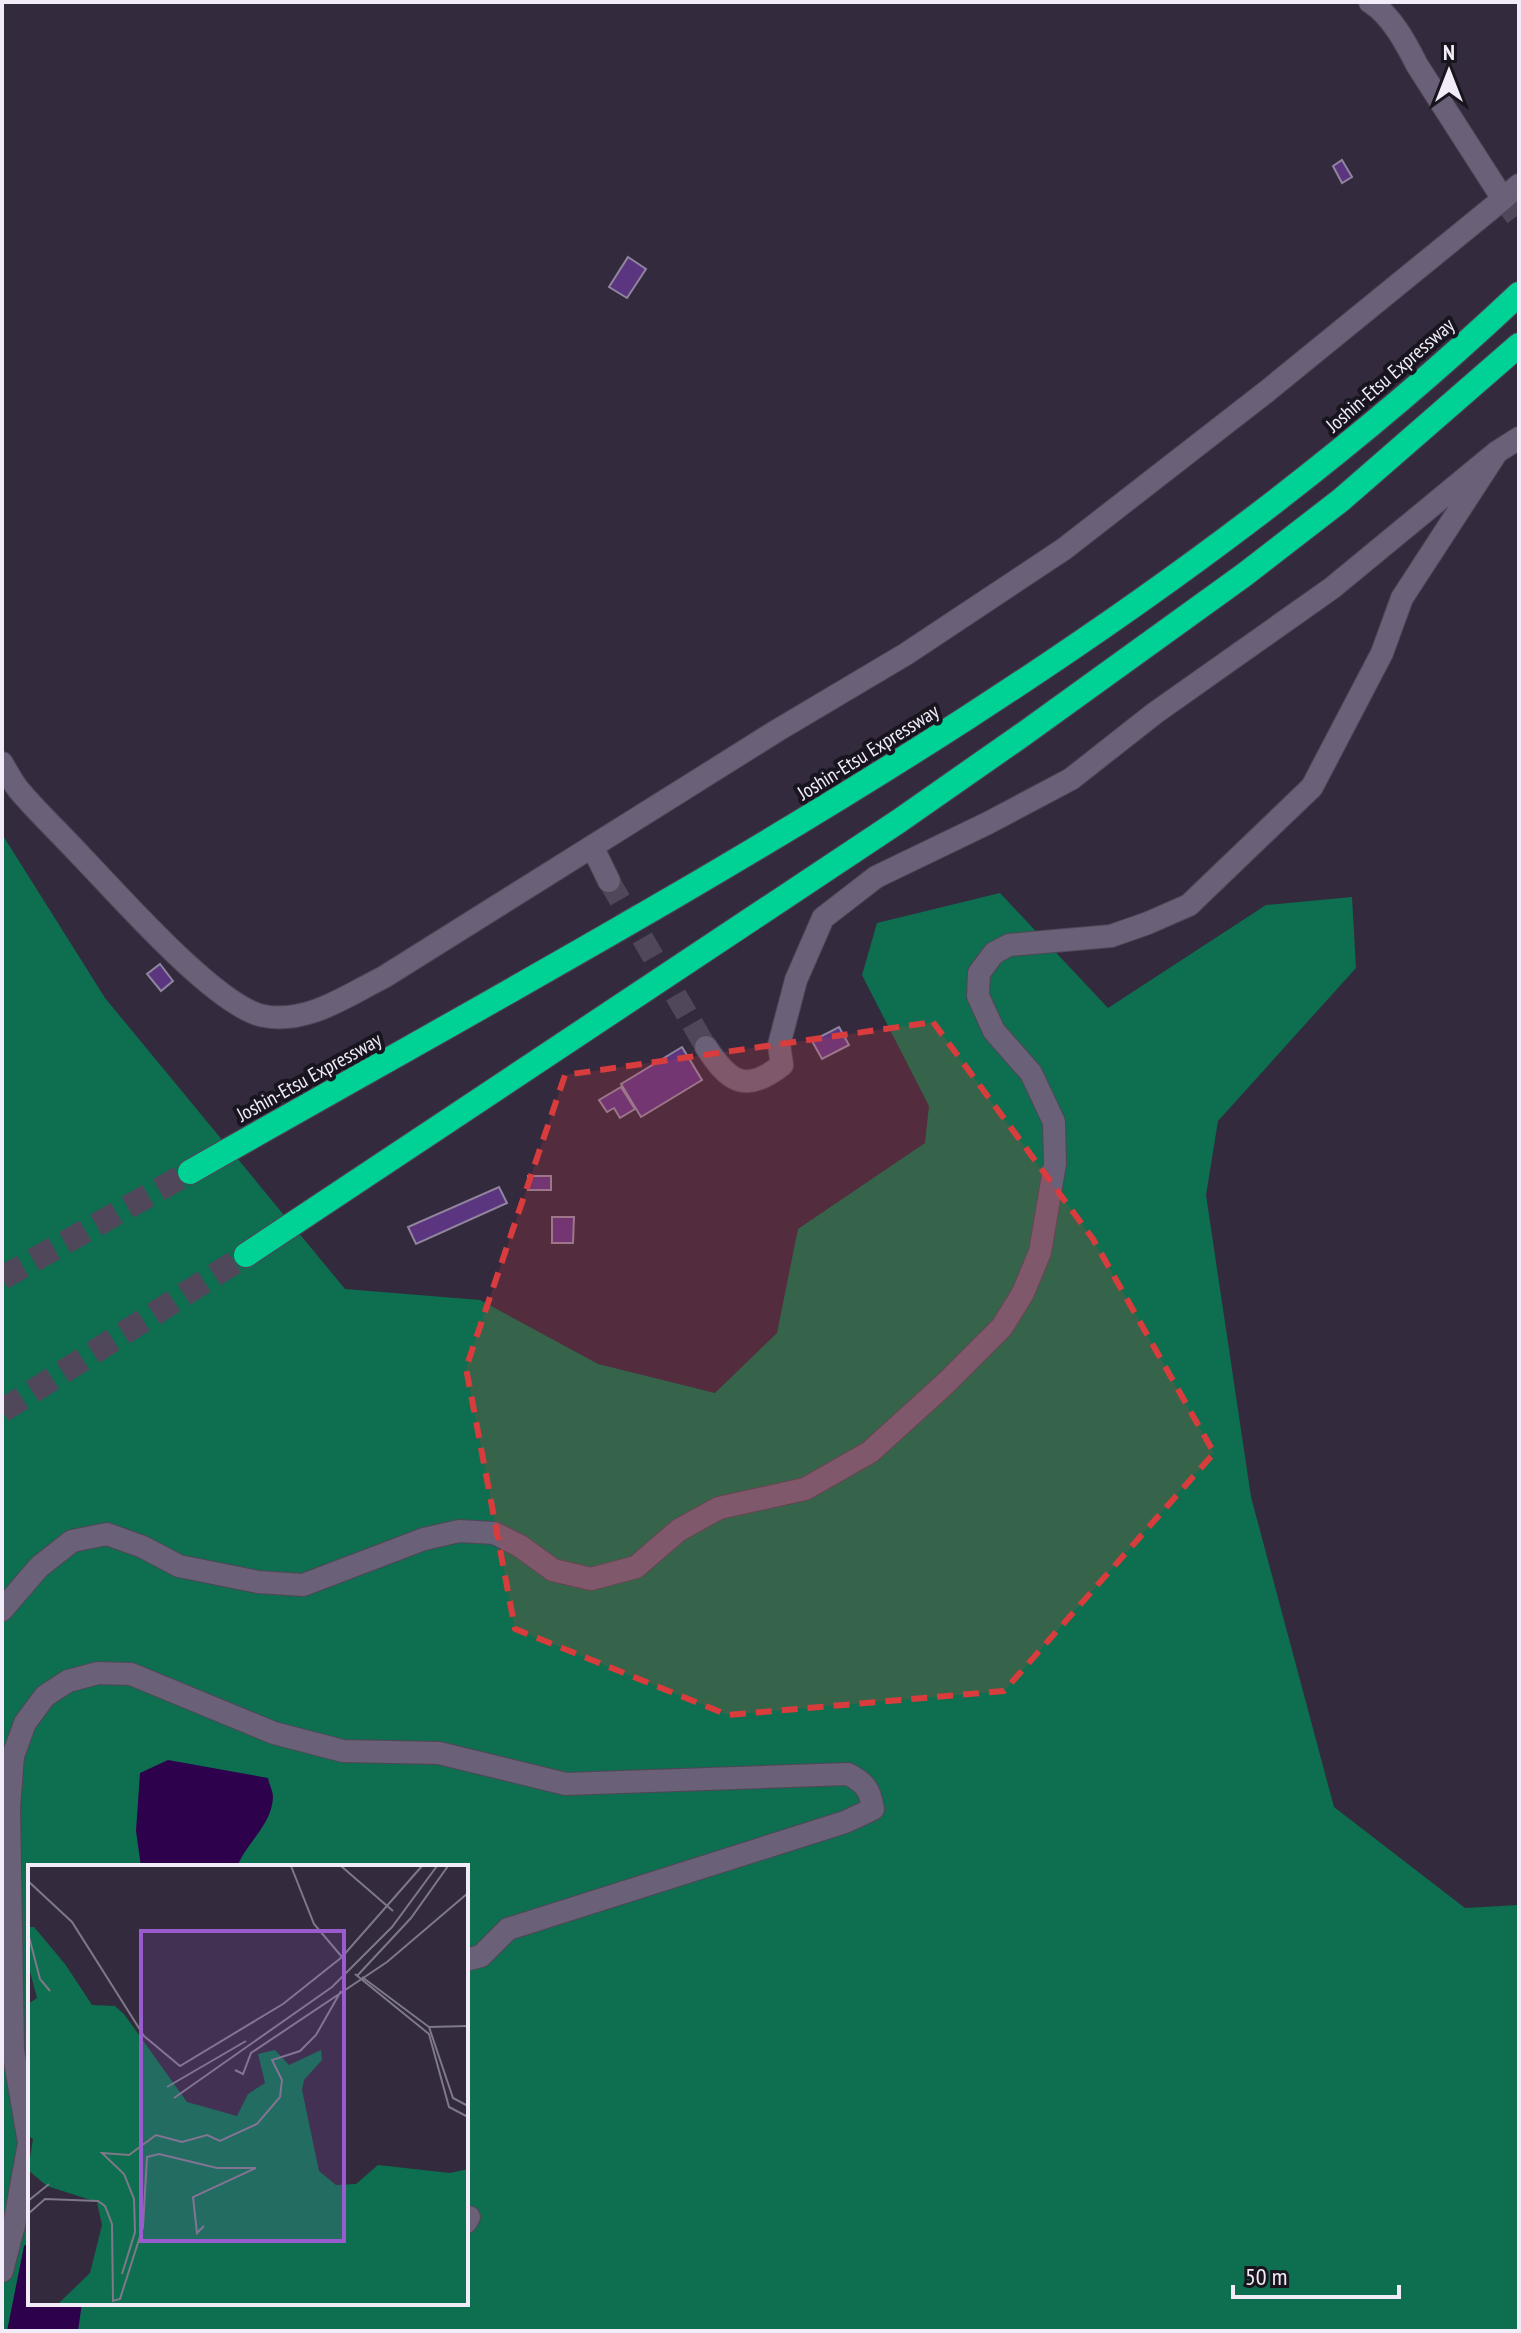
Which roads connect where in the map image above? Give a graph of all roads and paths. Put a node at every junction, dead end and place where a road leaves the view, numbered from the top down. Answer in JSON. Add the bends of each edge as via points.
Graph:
{"nodes":[{"id":1,"x":1370,"y":2,"type":"edge"},
{"id":2,"x":1511,"y":192,"type":"edge"},
{"id":3,"x":1519,"y":294,"type":"edge"},
{"id":4,"x":1519,"y":345,"type":"edge"},
{"id":5,"x":1519,"y":438,"type":"edge"},
{"id":6,"x":1497,"y":452,"type":"junction"},
{"id":7,"x":2,"y":763,"type":"edge"},
{"id":8,"x":593,"y":848,"type":"junction"},
{"id":9,"x":609,"y":881,"type":"tunnel mouth"},
{"id":10,"x":706,"y":1047,"type":"tunnel mouth"},
{"id":11,"x":190,"y":1172,"type":"tunnel mouth"},
{"id":12,"x":246,"y":1255,"type":"tunnel mouth"},
{"id":13,"x":2,"y":1610,"type":"edge"},
{"id":14,"x":468,"y":1959,"type":"edge"},
{"id":15,"x":28,"y":2137,"type":"edge"},
{"id":16,"x":28,"y":2148,"type":"edge"},
{"id":17,"x":2,"y":2271,"type":"edge"}],
"edges":[{"from":1,"to":2,"type":"street","via":[[1406,43]]},
{"from":2,"to":8,"type":"street","via":[[1064,549]]},
{"from":3,"to":11,"type":"highway","name":"Joshin-Etsu Expressway","via":[[1322,465],[999,698],[674,898]]},
{"from":4,"to":12,"type":"highway","via":[[1341,500],[1025,733]]},
{"from":5,"to":6,"type":"street"},
{"from":6,"to":10,"type":"street","via":[[1332,588],[1071,779],[876,877],[823,918],[796,980],[779,1045],[782,1065],[765,1078],[744,1082],[722,1072]]},
{"from":6,"to":13,"type":"street","via":[[1402,598],[1382,653],[1312,787],[1189,905],[1111,936],[1009,945],[994,953],[979,973],[978,996],[994,1031],[1031,1073],[1054,1122],[1055,1164],[1040,1252],[1002,1327],[870,1452],[805,1489],[719,1508],[679,1530],[636,1567],[591,1579],[553,1570],[494,1533],[459,1531],[424,1539],[303,1585],[179,1566],[107,1534],[72,1541],[39,1567]]},
{"from":7,"to":8,"type":"street","via":[[17,788],[184,962],[230,1000],[262,1016],[317,1012],[384,977]]},
{"from":8,"to":9,"type":"street"},
{"from":14,"to":15,"type":"street","via":[[481,1956],[508,1929],[845,1822],[873,1809],[870,1792],[848,1774],[566,1784],[439,1753],[343,1751],[274,1733],[131,1674],[98,1673],[68,1681],[45,1696],[25,1723],[13,1756],[13,2050]]},
{"from":16,"to":17,"type":"street"}]}
